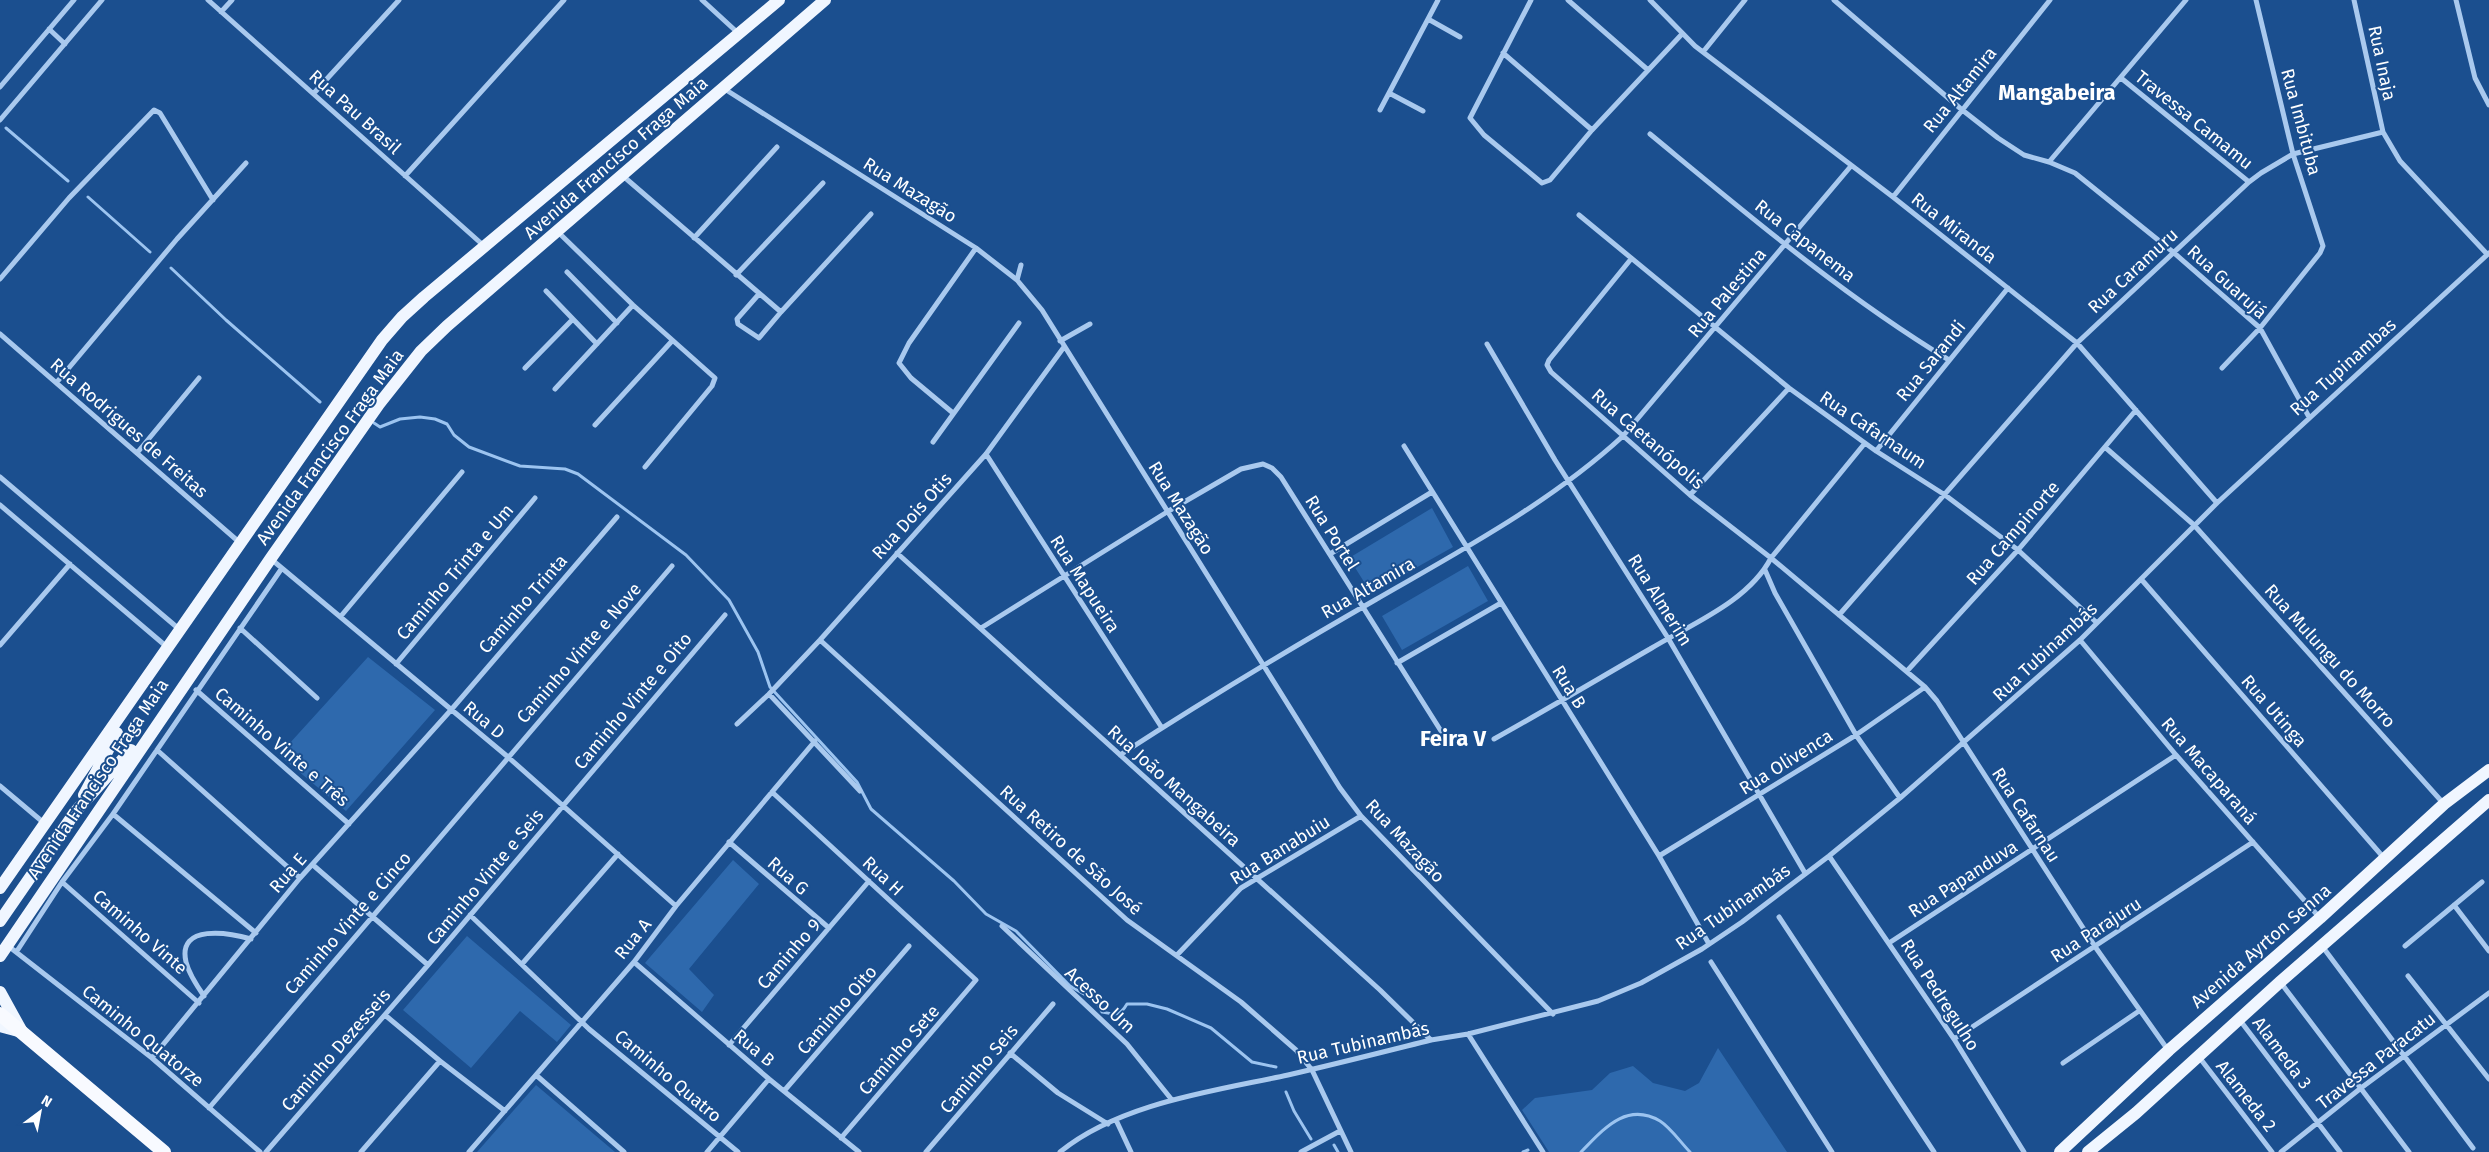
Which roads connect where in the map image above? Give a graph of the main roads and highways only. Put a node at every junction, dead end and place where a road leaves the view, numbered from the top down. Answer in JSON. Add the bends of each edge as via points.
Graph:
{"nodes":[{"id":1,"x":779,"y":0,"type":"edge"},
{"id":2,"x":825,"y":0,"type":"edge"},
{"id":3,"x":142,"y":686,"type":"junction"},
{"id":4,"x":165,"y":713,"type":"junction"},
{"id":5,"x":2489,"y":770,"type":"edge"},
{"id":6,"x":2489,"y":800,"type":"edge"},
{"id":7,"x":73,"y":815,"type":"junction"},
{"id":8,"x":0,"y":888,"type":"edge"},
{"id":9,"x":0,"y":921,"type":"edge"},
{"id":10,"x":6,"y":949,"type":"edge"},
{"id":11,"x":0,"y":992,"type":"edge"},
{"id":12,"x":0,"y":1014,"type":"edge"},
{"id":13,"x":0,"y":1026,"type":"edge"},
{"id":14,"x":22,"y":1032,"type":"junction"},
{"id":15,"x":2122,"y":1095,"type":"junction"},
{"id":16,"x":2136,"y":1113,"type":"junction"},
{"id":17,"x":2090,"y":1151,"type":"edge"},
{"id":18,"x":164,"y":1152,"type":"edge"},
{"id":19,"x":2060,"y":1152,"type":"edge"}],
"edges":[{"from":1,"to":3,"type":"main road","name":"Avenida Francisco Fraga Maia","via":[[402,317],[382,340],[178,629]]},
{"from":2,"to":4,"type":"main road","name":"Avenida Francisco Fraga Maia","via":[[421,351],[379,404],[270,558]]},
{"from":3,"to":7,"type":"main road"},
{"from":3,"to":8,"type":"main road","name":"Avenida Francisco Fraga Maia"},
{"from":4,"to":7,"type":"main road"},
{"from":4,"to":10,"type":"main road","name":"Avenida Francisco Fraga Maia"},
{"from":5,"to":15,"type":"main road","name":"Avenida Ayrton Senna","via":[[2444,804],[2386,860]]},
{"from":6,"to":16,"type":"main road"},
{"from":7,"to":9,"type":"main road"},
{"from":11,"to":14,"type":"main road"},
{"from":12,"to":14,"type":"highway"},
{"from":13,"to":14,"type":"main road"},
{"from":14,"to":18,"type":"highway"},
{"from":15,"to":16,"type":"main road"},
{"from":15,"to":19,"type":"main road","name":"Avenida Ayrton Senna"},
{"from":16,"to":17,"type":"main road"}]}
